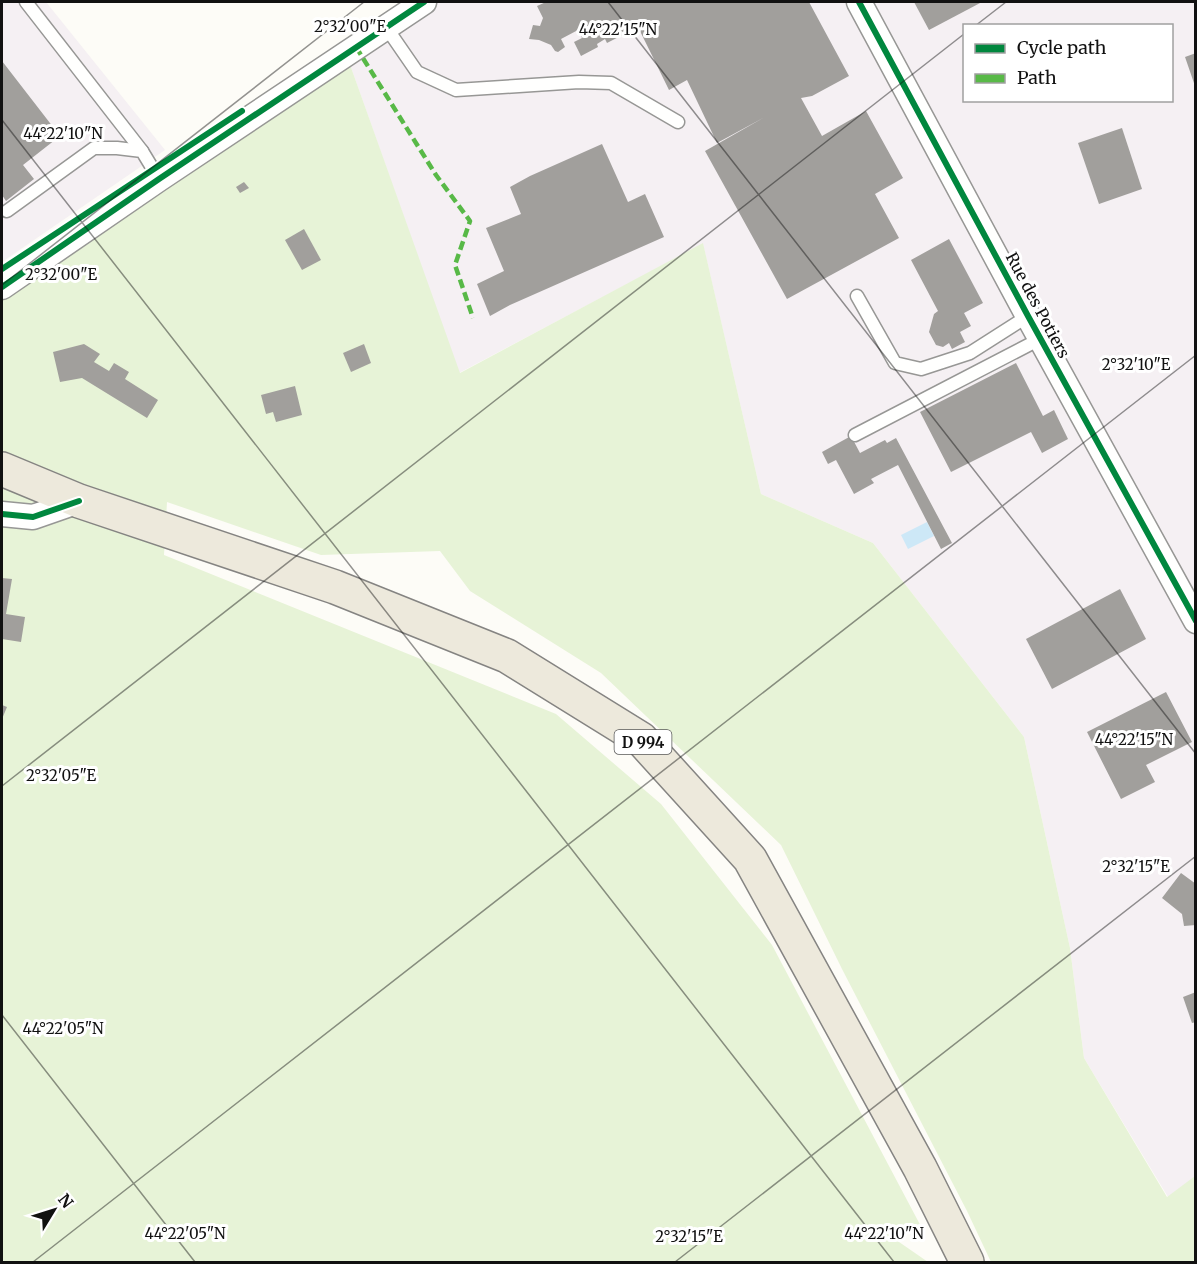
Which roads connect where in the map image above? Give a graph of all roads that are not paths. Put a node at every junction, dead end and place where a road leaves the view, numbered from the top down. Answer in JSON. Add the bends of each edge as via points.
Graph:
{"nodes":[{"id":1,"x":26,"y":2,"type":"edge"},
{"id":2,"x":424,"y":2,"type":"edge"},
{"id":3,"x":859,"y":2,"type":"edge"},
{"id":4,"x":387,"y":27,"type":"junction"},
{"id":5,"x":678,"y":122,"type":"dead end"},
{"id":6,"x":142,"y":151,"type":"junction"},
{"id":7,"x":159,"y":179,"type":"junction"},
{"id":8,"x":7,"y":211,"type":"dead end"},
{"id":9,"x":2,"y":287,"type":"edge"},
{"id":10,"x":857,"y":296,"type":"dead end"},
{"id":11,"x":1028,"y":316,"type":"junction"},
{"id":12,"x":1040,"y":339,"type":"junction"},
{"id":13,"x":855,"y":435,"type":"dead end"},
{"id":14,"x":2,"y":469,"type":"edge"},
{"id":15,"x":79,"y":501,"type":"junction"},
{"id":16,"x":2,"y":514,"type":"edge"},
{"id":17,"x":1196,"y":621,"type":"edge"},
{"id":18,"x":967,"y":1263,"type":"edge"}],
"edges":[{"from":1,"to":6,"type":"lane"},
{"from":2,"to":4,"type":"street"},
{"from":3,"to":11,"type":"street","name":"Rue des Potiers"},
{"from":4,"to":5,"type":"lane","via":[[417,72],[456,90],[611,83]]},
{"from":4,"to":7,"type":"street"},
{"from":6,"to":7,"type":"lane"},
{"from":6,"to":8,"type":"lane","via":[[94,148]]},
{"from":7,"to":9,"type":"street"},
{"from":10,"to":11,"type":"lane","via":[[895,363],[921,369],[970,353]]},
{"from":11,"to":12,"type":"street","name":"Rue des Potiers"},
{"from":12,"to":13,"type":"lane"},
{"from":12,"to":17,"type":"street","name":"Rue des Potiers"},
{"from":14,"to":15,"type":"main road","number":"D 994"},
{"from":15,"to":16,"type":"street","via":[[33,517]]},
{"from":15,"to":18,"type":"main road","number":"D 994","via":[[335,588],[507,656],[640,739],[750,859],[920,1168]]}]}
